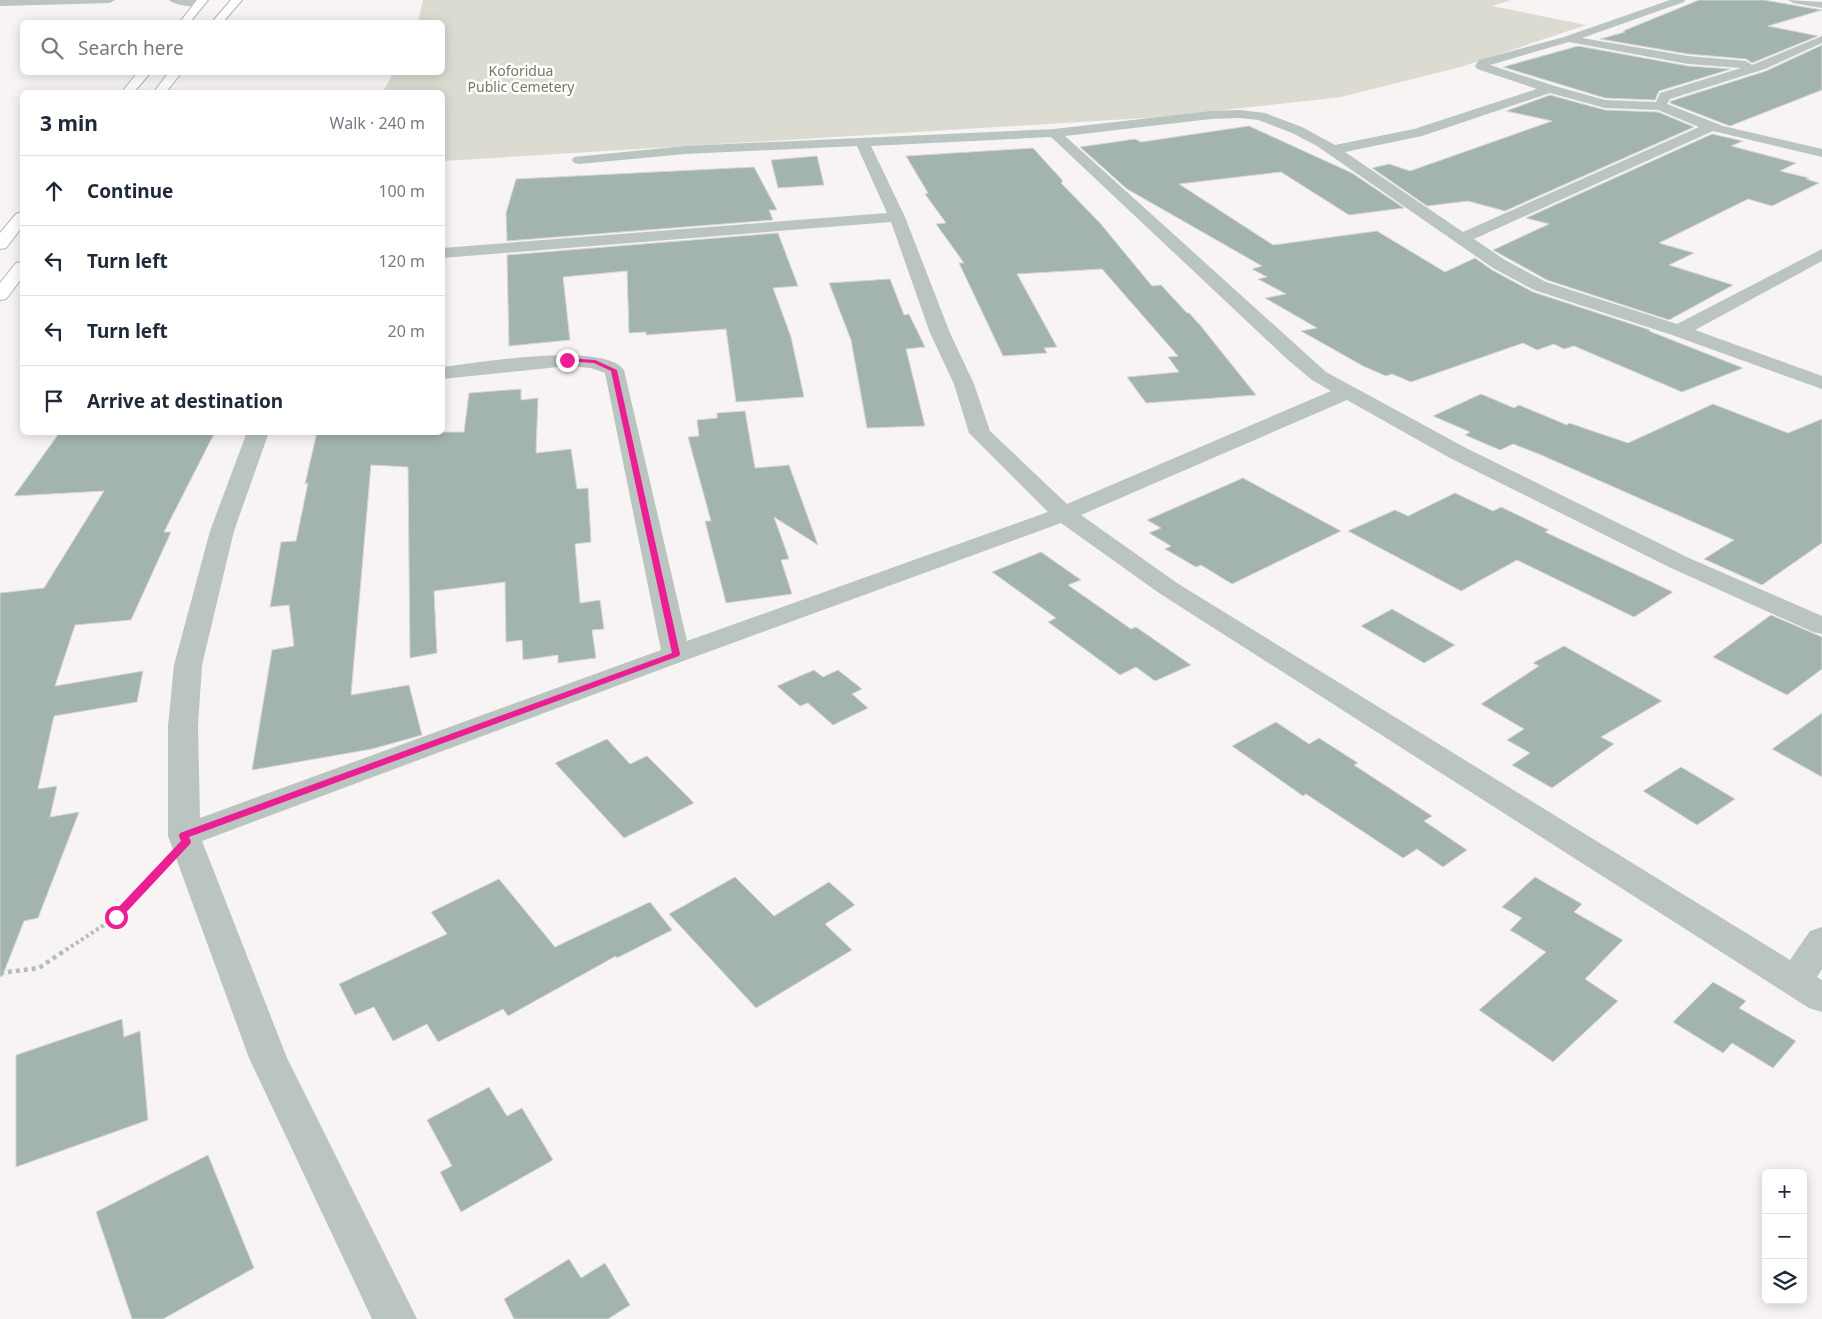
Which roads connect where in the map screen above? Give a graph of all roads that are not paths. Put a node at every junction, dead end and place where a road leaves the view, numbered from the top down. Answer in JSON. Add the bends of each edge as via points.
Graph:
{"nodes":[{"id":1,"x":110,"y":0,"type":"edge"},
{"id":2,"x":174,"y":0,"type":"edge"},
{"id":3,"x":237,"y":0,"type":"edge"},
{"id":4,"x":1680,"y":0,"type":"edge"},
{"id":5,"x":1793,"y":0,"type":"edge"},
{"id":6,"x":202,"y":2,"type":"edge"},
{"id":7,"x":0,"y":3,"type":"edge"},
{"id":8,"x":1822,"y":5,"type":"edge"},
{"id":9,"x":187,"y":20,"type":"edge"},
{"id":10,"x":219,"y":20,"type":"edge"},
{"id":11,"x":1568,"y":39,"type":"junction"},
{"id":12,"x":1822,"y":39,"type":"edge"},
{"id":13,"x":1761,"y":66,"type":"junction"},
{"id":14,"x":142,"y":75,"type":"edge"},
{"id":15,"x":174,"y":75,"type":"edge"},
{"id":16,"x":1550,"y":89,"type":"junction"},
{"id":17,"x":130,"y":90,"type":"edge"},
{"id":18,"x":162,"y":90,"type":"edge"},
{"id":19,"x":1660,"y":106,"type":"junction"},
{"id":20,"x":1711,"y":127,"type":"junction"},
{"id":21,"x":1054,"y":133,"type":"junction"},
{"id":22,"x":862,"y":142,"type":"junction"},
{"id":23,"x":1332,"y":150,"type":"junction"},
{"id":24,"x":1822,"y":153,"type":"edge"},
{"id":25,"x":579,"y":160,"type":"dead end"},
{"id":26,"x":897,"y":217,"type":"junction"},
{"id":27,"x":20,"y":219,"type":"edge"},
{"id":28,"x":1461,"y":239,"type":"junction"},
{"id":29,"x":1,"y":243,"type":"edge"},
{"id":30,"x":445,"y":253,"type":"edge"},
{"id":31,"x":1822,"y":254,"type":"edge"},
{"id":32,"x":20,"y":270,"type":"edge"},
{"id":33,"x":0,"y":295,"type":"edge"},
{"id":34,"x":1680,"y":331,"type":"junction"},
{"id":35,"x":445,"y":373,"type":"edge"},
{"id":36,"x":1822,"y":383,"type":"edge"},
{"id":37,"x":1347,"y":392,"type":"junction"},
{"id":38,"x":257,"y":435,"type":"edge"},
{"id":39,"x":1064,"y":514,"type":"junction"},
{"id":40,"x":1822,"y":626,"type":"edge"},
{"id":41,"x":676,"y":654,"type":"junction"},
{"id":42,"x":185,"y":839,"type":"junction"},
{"id":43,"x":1822,"y":940,"type":"edge"},
{"id":44,"x":1808,"y":990,"type":"edge"},
{"id":45,"x":395,"y":1319,"type":"edge"}],
"edges":[{"from":1,"to":7,"type":"street"},
{"from":2,"to":6,"type":"street"},
{"from":3,"to":10,"type":"highway"},
{"from":4,"to":11,"type":"street"},
{"from":5,"to":8,"type":"street"},
{"from":6,"to":9,"type":"highway"},
{"from":11,"to":13,"type":"street","via":[[1688,60]]},
{"from":11,"to":16,"type":"street","via":[[1481,66]]},
{"from":12,"to":13,"type":"street"},
{"from":13,"to":19,"type":"street","via":[[1666,96]]},
{"from":14,"to":17,"type":"highway"},
{"from":15,"to":18,"type":"highway"},
{"from":16,"to":19,"type":"street","via":[[1605,104]]},
{"from":16,"to":23,"type":"street","via":[[1417,133]]},
{"from":19,"to":20,"type":"street","via":[[1683,119]]},
{"from":20,"to":24,"type":"street"},
{"from":20,"to":28,"type":"street"},
{"from":21,"to":22,"type":"street"},
{"from":21,"to":23,"type":"street","via":[[1240,114],[1260,116],[1297,130]]},
{"from":21,"to":37,"type":"street","via":[[1295,356],[1319,376]]},
{"from":22,"to":25,"type":"street","via":[[685,150]]},
{"from":22,"to":26,"type":"street"},
{"from":23,"to":28,"type":"street"},
{"from":26,"to":30,"type":"street"},
{"from":26,"to":39,"type":"street","via":[[940,333],[964,384],[980,433]]},
{"from":27,"to":29,"type":"highway"},
{"from":28,"to":34,"type":"street","via":[[1540,286]]},
{"from":31,"to":34,"type":"street"},
{"from":32,"to":33,"type":"highway"},
{"from":34,"to":36,"type":"street"},
{"from":35,"to":41,"type":"street","via":[[567,360],[595,362],[614,370]]},
{"from":37,"to":39,"type":"street"},
{"from":37,"to":40,"type":"street","via":[[1458,453],[1680,563]]},
{"from":38,"to":42,"type":"street","via":[[222,532],[188,665],[183,726]]},
{"from":39,"to":41,"type":"street"},
{"from":39,"to":44,"type":"street","via":[[1168,588]]},
{"from":41,"to":42,"type":"street"},
{"from":42,"to":45,"type":"street","via":[[268,1058]]},
{"from":43,"to":44,"type":"street"}]}
